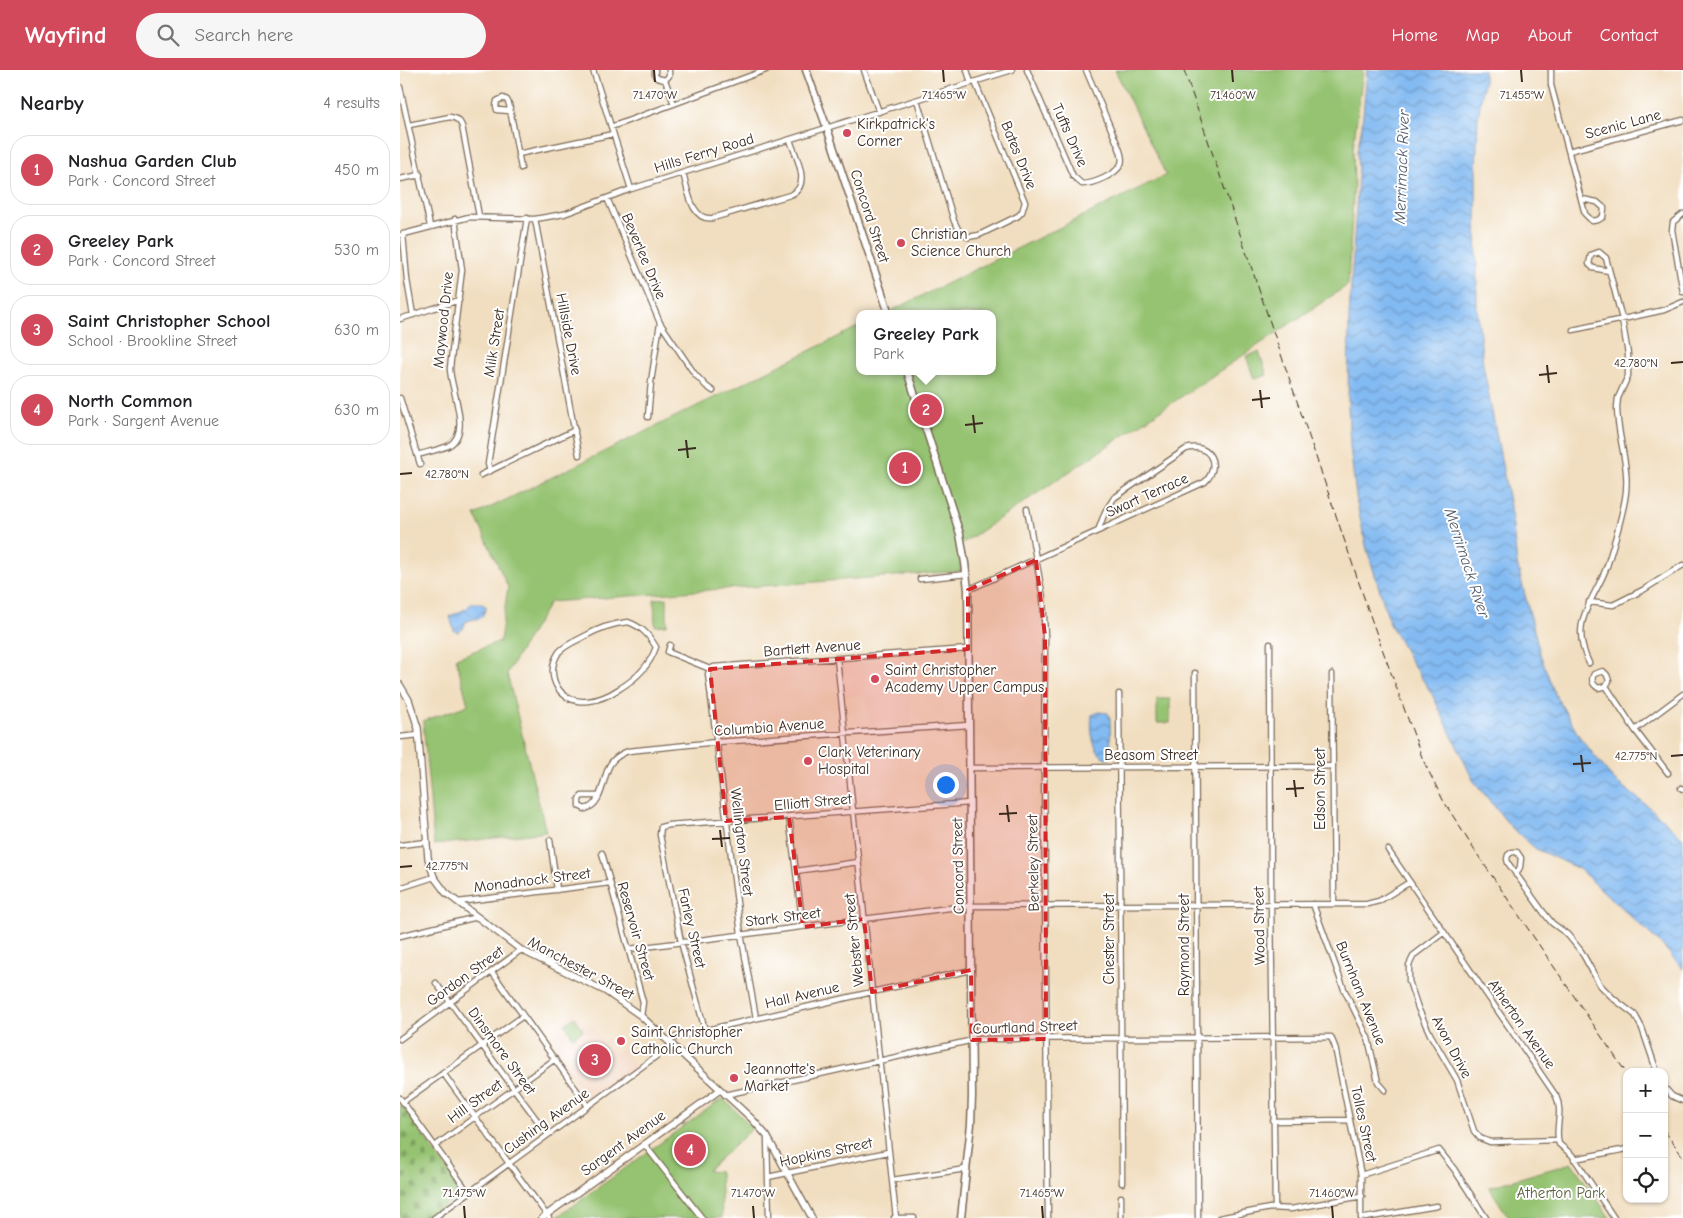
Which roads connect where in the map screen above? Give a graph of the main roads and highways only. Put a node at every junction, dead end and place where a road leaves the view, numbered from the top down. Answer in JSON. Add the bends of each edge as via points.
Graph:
{"nodes":[{"id":1,"x":806,"y":70,"type":"edge"},
{"id":2,"x":888,"y":310,"type":"edge"},
{"id":3,"x":909,"y":375,"type":"edge"},
{"id":4,"x":960,"y":1218,"type":"edge"}],
"edges":[{"from":1,"to":2,"type":"main road","name":"Concord Street"},
{"from":3,"to":4,"type":"main road","name":"Concord Street","via":[[957,523],[968,590],[972,1113]]}]}
